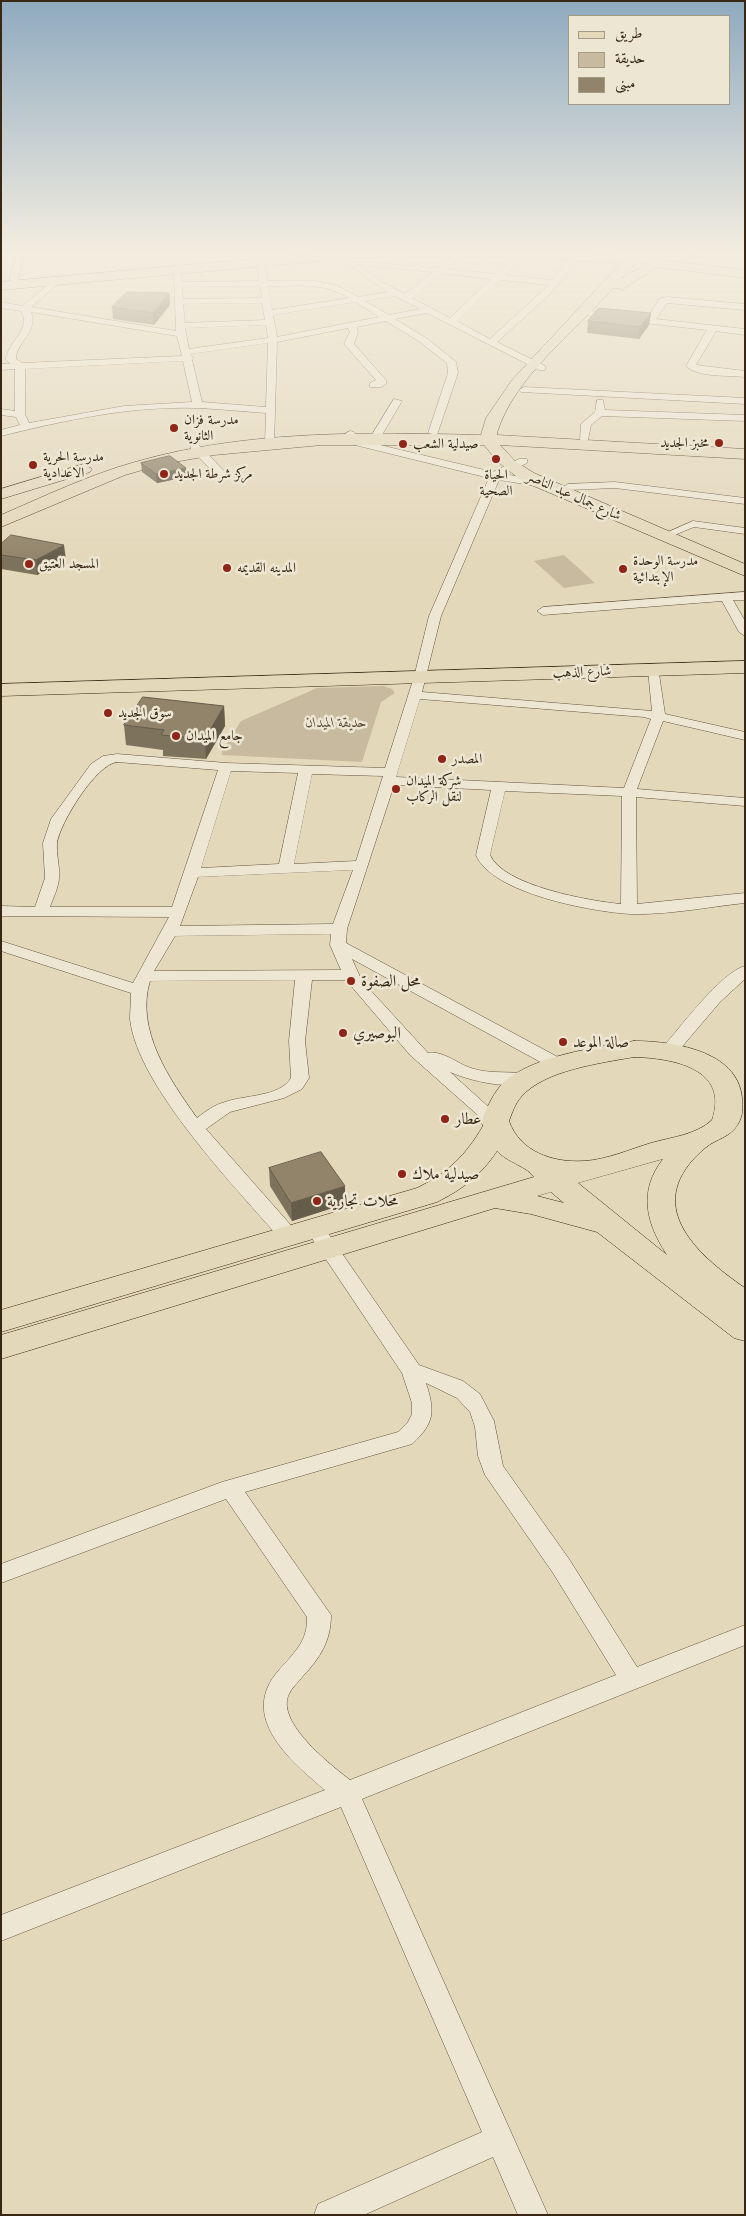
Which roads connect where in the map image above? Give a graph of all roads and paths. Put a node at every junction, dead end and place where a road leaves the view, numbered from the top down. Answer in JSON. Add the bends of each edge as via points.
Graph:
{"nodes":[{"id":1,"x":11,"y":353,"type":"edge"},
{"id":2,"x":197,"y":353,"type":"edge"},
{"id":3,"x":273,"y":353,"type":"edge"},
{"id":4,"x":358,"y":353,"type":"edge"},
{"id":5,"x":440,"y":353,"type":"edge"},
{"id":6,"x":513,"y":353,"type":"edge"},
{"id":7,"x":550,"y":353,"type":"edge"},
{"id":8,"x":552,"y":353,"type":"edge"},
{"id":9,"x":698,"y":353,"type":"edge"},
{"id":10,"x":188,"y":355,"type":"junction"},
{"id":11,"x":20,"y":366,"type":"junction"},
{"id":12,"x":539,"y":366,"type":"junction"},
{"id":13,"x":1,"y":367,"type":"edge"},
{"id":14,"x":745,"y":374,"type":"edge"},
{"id":15,"x":373,"y":385,"type":"dead end"},
{"id":16,"x":524,"y":390,"type":"junction"},
{"id":17,"x":601,"y":394,"type":"junction"},
{"id":18,"x":397,"y":401,"type":"dead end"},
{"id":19,"x":745,"y":401,"type":"edge"},
{"id":20,"x":198,"y":405,"type":"junction"},
{"id":21,"x":271,"y":410,"type":"junction"},
{"id":22,"x":1,"y":412,"type":"edge"},
{"id":23,"x":600,"y":413,"type":"junction"},
{"id":24,"x":20,"y":414,"type":"junction"},
{"id":25,"x":745,"y":418,"type":"edge"},
{"id":26,"x":26,"y":427,"type":"junction"},
{"id":27,"x":432,"y":432,"type":"junction"},
{"id":28,"x":1,"y":433,"type":"edge"},
{"id":29,"x":378,"y":433,"type":"junction"},
{"id":30,"x":498,"y":436,"type":"junction"},
{"id":31,"x":351,"y":437,"type":"junction"},
{"id":32,"x":584,"y":438,"type":"junction"},
{"id":33,"x":270,"y":440,"type":"junction"},
{"id":34,"x":745,"y":448,"type":"edge"},
{"id":35,"x":198,"y":449,"type":"junction"},
{"id":36,"x":745,"y":454,"type":"edge"},
{"id":37,"x":125,"y":463,"type":"junction"},
{"id":38,"x":517,"y":464,"type":"junction"},
{"id":39,"x":495,"y":476,"type":"junction"},
{"id":40,"x":224,"y":477,"type":"dead end"},
{"id":41,"x":544,"y":484,"type":"junction"},
{"id":42,"x":568,"y":487,"type":"junction"},
{"id":43,"x":1,"y":494,"type":"edge"},
{"id":44,"x":745,"y":501,"type":"edge"},
{"id":45,"x":1,"y":502,"type":"edge"},
{"id":46,"x":1,"y":522,"type":"edge"},
{"id":47,"x":745,"y":531,"type":"edge"},
{"id":48,"x":672,"y":533,"type":"junction"},
{"id":49,"x":745,"y":563,"type":"edge"},
{"id":50,"x":745,"y":570,"type":"edge"},
{"id":51,"x":745,"y":596,"type":"edge"},
{"id":52,"x":725,"y":597,"type":"junction"},
{"id":53,"x":543,"y":611,"type":"dead end"},
{"id":54,"x":745,"y":632,"type":"edge"},
{"id":55,"x":745,"y":667,"type":"edge"},
{"id":56,"x":654,"y":670,"type":"junction"},
{"id":57,"x":417,"y":686,"type":"junction"},
{"id":58,"x":1,"y":690,"type":"edge"},
{"id":59,"x":659,"y":715,"type":"junction"},
{"id":60,"x":745,"y":736,"type":"edge"},
{"id":61,"x":226,"y":766,"type":"junction"},
{"id":62,"x":306,"y":770,"type":"junction"},
{"id":63,"x":389,"y":777,"type":"junction"},
{"id":64,"x":499,"y":786,"type":"junction"},
{"id":65,"x":629,"y":792,"type":"junction"},
{"id":66,"x":745,"y":802,"type":"edge"},
{"id":67,"x":362,"y":865,"type":"junction"},
{"id":68,"x":285,"y":869,"type":"junction"},
{"id":69,"x":191,"y":873,"type":"junction"},
{"id":70,"x":745,"y":898,"type":"edge"},
{"id":71,"x":629,"y":909,"type":"junction"},
{"id":72,"x":1,"y":911,"type":"edge"},
{"id":73,"x":41,"y":912,"type":"junction"},
{"id":74,"x":179,"y":912,"type":"junction"},
{"id":75,"x":339,"y":929,"type":"junction"},
{"id":76,"x":169,"y":931,"type":"junction"},
{"id":77,"x":338,"y":945,"type":"junction"},
{"id":78,"x":1,"y":946,"type":"edge"},
{"id":79,"x":745,"y":971,"type":"edge"},
{"id":80,"x":304,"y":975,"type":"junction"},
{"id":81,"x":351,"y":975,"type":"junction"},
{"id":82,"x":142,"y":983,"type":"junction"},
{"id":83,"x":416,"y":1051,"type":"junction"},
{"id":84,"x":669,"y":1051,"type":"junction"},
{"id":85,"x":561,"y":1066,"type":"junction"},
{"id":86,"x":732,"y":1076,"type":"edge"},
{"id":87,"x":527,"y":1079,"type":"junction"},
{"id":88,"x":496,"y":1124,"type":"junction"},
{"id":89,"x":745,"y":1125,"type":"edge"},
{"id":90,"x":196,"y":1129,"type":"junction"},
{"id":91,"x":707,"y":1136,"type":"junction"},
{"id":92,"x":547,"y":1173,"type":"junction"},
{"id":93,"x":490,"y":1200,"type":"junction"},
{"id":94,"x":609,"y":1226,"type":"junction"},
{"id":95,"x":310,"y":1237,"type":"junction"},
{"id":96,"x":745,"y":1304,"type":"edge"},
{"id":97,"x":1,"y":1321,"type":"edge"},
{"id":98,"x":745,"y":1330,"type":"edge"},
{"id":99,"x":1,"y":1347,"type":"edge"},
{"id":100,"x":412,"y":1371,"type":"junction"},
{"id":101,"x":230,"y":1488,"type":"junction"},
{"id":102,"x":1,"y":1574,"type":"edge"},
{"id":103,"x":745,"y":1635,"type":"edge"},
{"id":104,"x":632,"y":1680,"type":"junction"},
{"id":105,"x":348,"y":1793,"type":"junction"},
{"id":106,"x":1,"y":1928,"type":"edge"},
{"id":107,"x":500,"y":2139,"type":"junction"},
{"id":108,"x":329,"y":2215,"type":"edge"},
{"id":109,"x":533,"y":2215,"type":"edge"}],
"edges":[{"from":1,"to":11,"type":"street","via":[[11,360]]},
{"from":2,"to":10,"type":"street"},
{"from":3,"to":21,"type":"street"},
{"from":4,"to":15,"type":"street","via":[[381,380],[381,384]]},
{"from":5,"to":27,"type":"street","via":[[451,362],[453,373]]},
{"from":6,"to":12,"type":"street"},
{"from":7,"to":12,"type":"main road"},
{"from":8,"to":12,"type":"main road"},
{"from":9,"to":14,"type":"street","via":[[691,366],[700,370]]},
{"from":10,"to":11,"type":"street"},
{"from":10,"to":20,"type":"street"},
{"from":11,"to":13,"type":"street"},
{"from":11,"to":24,"type":"street"},
{"from":12,"to":16,"type":"main road"},
{"from":12,"to":30,"type":"main road","via":[[507,397]]},
{"from":16,"to":17,"type":"street"},
{"from":16,"to":30,"type":"main road"},
{"from":17,"to":19,"type":"street"},
{"from":17,"to":23,"type":"street"},
{"from":18,"to":29,"type":"street"},
{"from":20,"to":21,"type":"street"},
{"from":20,"to":26,"type":"street","via":[[82,414]]},
{"from":21,"to":33,"type":"street"},
{"from":22,"to":24,"type":"street"},
{"from":23,"to":25,"type":"street"},
{"from":23,"to":32,"type":"street","via":[[586,424]]},
{"from":24,"to":26,"type":"street"},
{"from":26,"to":28,"type":"street"},
{"from":27,"to":29,"type":"main road"},
{"from":27,"to":30,"type":"main road"},
{"from":29,"to":31,"type":"main road"},
{"from":30,"to":31,"type":"main road"},
{"from":30,"to":32,"type":"main road"},
{"from":30,"to":36,"type":"main road"},
{"from":30,"to":38,"type":"main road","name":"شارع جمال عبد الناصر","via":[[494,447]]},
{"from":31,"to":33,"type":"main road"},
{"from":31,"to":39,"type":"street","via":[[396,453]]},
{"from":32,"to":34,"type":"main road"},
{"from":33,"to":35,"type":"main road"},
{"from":35,"to":37,"type":"main road"},
{"from":35,"to":40,"type":"street"},
{"from":35,"to":46,"type":"main road","via":[[96,480]]},
{"from":37,"to":43,"type":"main road","via":[[96,466]]},
{"from":37,"to":45,"type":"main road"},
{"from":38,"to":39,"type":"street"},
{"from":38,"to":41,"type":"main road","name":"شارع جمال عبد الناصر"},
{"from":38,"to":42,"type":"main road","name":"شارع جمال عبد الناصر"},
{"from":39,"to":41,"type":"street"},
{"from":39,"to":57,"type":"street","via":[[435,616]]},
{"from":41,"to":50,"type":"main road","name":"شارع جمال عبد الناصر"},
{"from":42,"to":44,"type":"street","via":[[615,486]]},
{"from":42,"to":48,"type":"main road","name":"شارع جمال عبد الناصر"},
{"from":47,"to":48,"type":"street","via":[[693,524]]},
{"from":48,"to":49,"type":"main road","name":"شارع جمال عبد الناصر"},
{"from":51,"to":52,"type":"street"},
{"from":52,"to":53,"type":"street"},
{"from":52,"to":54,"type":"street"},
{"from":55,"to":56,"type":"main road","name":"شارع الذهب"},
{"from":56,"to":57,"type":"main road","name":"شارع الذهب"},
{"from":56,"to":59,"type":"street"},
{"from":57,"to":58,"type":"main road","name":"شارع الذهب"},
{"from":57,"to":59,"type":"street"},
{"from":57,"to":63,"type":"street"},
{"from":59,"to":60,"type":"street"},
{"from":59,"to":65,"type":"street"},
{"from":61,"to":62,"type":"street"},
{"from":61,"to":69,"type":"street"},
{"from":61,"to":73,"type":"street","via":[[117,758],[102,762],[68,802],[53,831],[50,843],[52,878]]},
{"from":62,"to":63,"type":"street"},
{"from":62,"to":68,"type":"street"},
{"from":63,"to":64,"type":"street"},
{"from":63,"to":67,"type":"street"},
{"from":64,"to":65,"type":"street"},
{"from":64,"to":71,"type":"street","via":[[484,843],[483,855],[489,866],[499,874],[536,890]]},
{"from":65,"to":66,"type":"street"},
{"from":65,"to":71,"type":"street"},
{"from":67,"to":68,"type":"street"},
{"from":67,"to":75,"type":"street"},
{"from":68,"to":69,"type":"street"},
{"from":69,"to":74,"type":"street"},
{"from":70,"to":71,"type":"street","via":[[678,907]]},
{"from":72,"to":73,"type":"street"},
{"from":73,"to":74,"type":"street"},
{"from":74,"to":76,"type":"street"},
{"from":75,"to":76,"type":"street"},
{"from":75,"to":77,"type":"street"},
{"from":76,"to":82,"type":"street"},
{"from":77,"to":81,"type":"street"},
{"from":77,"to":85,"type":"street"},
{"from":78,"to":82,"type":"street"},
{"from":79,"to":84,"type":"street","via":[[707,1006]]},
{"from":80,"to":81,"type":"street"},
{"from":80,"to":82,"type":"street"},
{"from":80,"to":90,"type":"street","via":[[298,1023],[298,1083],[288,1092],[223,1108]]},
{"from":81,"to":83,"type":"street"},
{"from":82,"to":90,"type":"street","via":[[139,1018],[145,1042],[157,1071]]},
{"from":83,"to":87,"type":"street","via":[[467,1073],[491,1078]]},
{"from":83,"to":88,"type":"street"},
{"from":84,"to":85,"type":"main road","via":[[634,1049]]},
{"from":84,"to":86,"type":"main road"},
{"from":85,"to":87,"type":"main road"},
{"from":86,"to":91,"type":"main road","via":[[727,1090],[730,1103],[724,1126]]},
{"from":87,"to":88,"type":"main road","via":[[504,1101]]},
{"from":88,"to":92,"type":"main road","via":[[504,1141],[515,1152]]},
{"from":88,"to":95,"type":"main road","via":[[487,1145],[467,1172],[452,1184]]},
{"from":89,"to":91,"type":"main road"},
{"from":90,"to":95,"type":"street"},
{"from":91,"to":92,"type":"main road","via":[[586,1171]]},
{"from":91,"to":96,"type":"main road","via":[[674,1165],[663,1182],[664,1220],[678,1250],[689,1262]]},
{"from":92,"to":93,"type":"main road"},
{"from":92,"to":94,"type":"main road"},
{"from":93,"to":94,"type":"main road","via":[[561,1210]]},
{"from":93,"to":95,"type":"main road"},
{"from":94,"to":98,"type":"main road"},
{"from":95,"to":97,"type":"main road"},
{"from":95,"to":99,"type":"main road"},
{"from":95,"to":100,"type":"street"},
{"from":100,"to":101,"type":"street","via":[[422,1414],[417,1427],[405,1438]]},
{"from":100,"to":104,"type":"street","via":[[455,1385],[476,1404],[484,1422],[487,1456],[493,1469],[561,1566]]},
{"from":101,"to":102,"type":"street"},
{"from":101,"to":105,"type":"street","via":[[319,1615],[320,1631],[314,1648],[280,1688],[274,1701],[275,1714],[281,1727],[307,1759]]},
{"from":103,"to":104,"type":"street"},
{"from":104,"to":105,"type":"street"},
{"from":105,"to":106,"type":"street"},
{"from":105,"to":107,"type":"street"},
{"from":107,"to":108,"type":"street"},
{"from":107,"to":109,"type":"street"}]}
